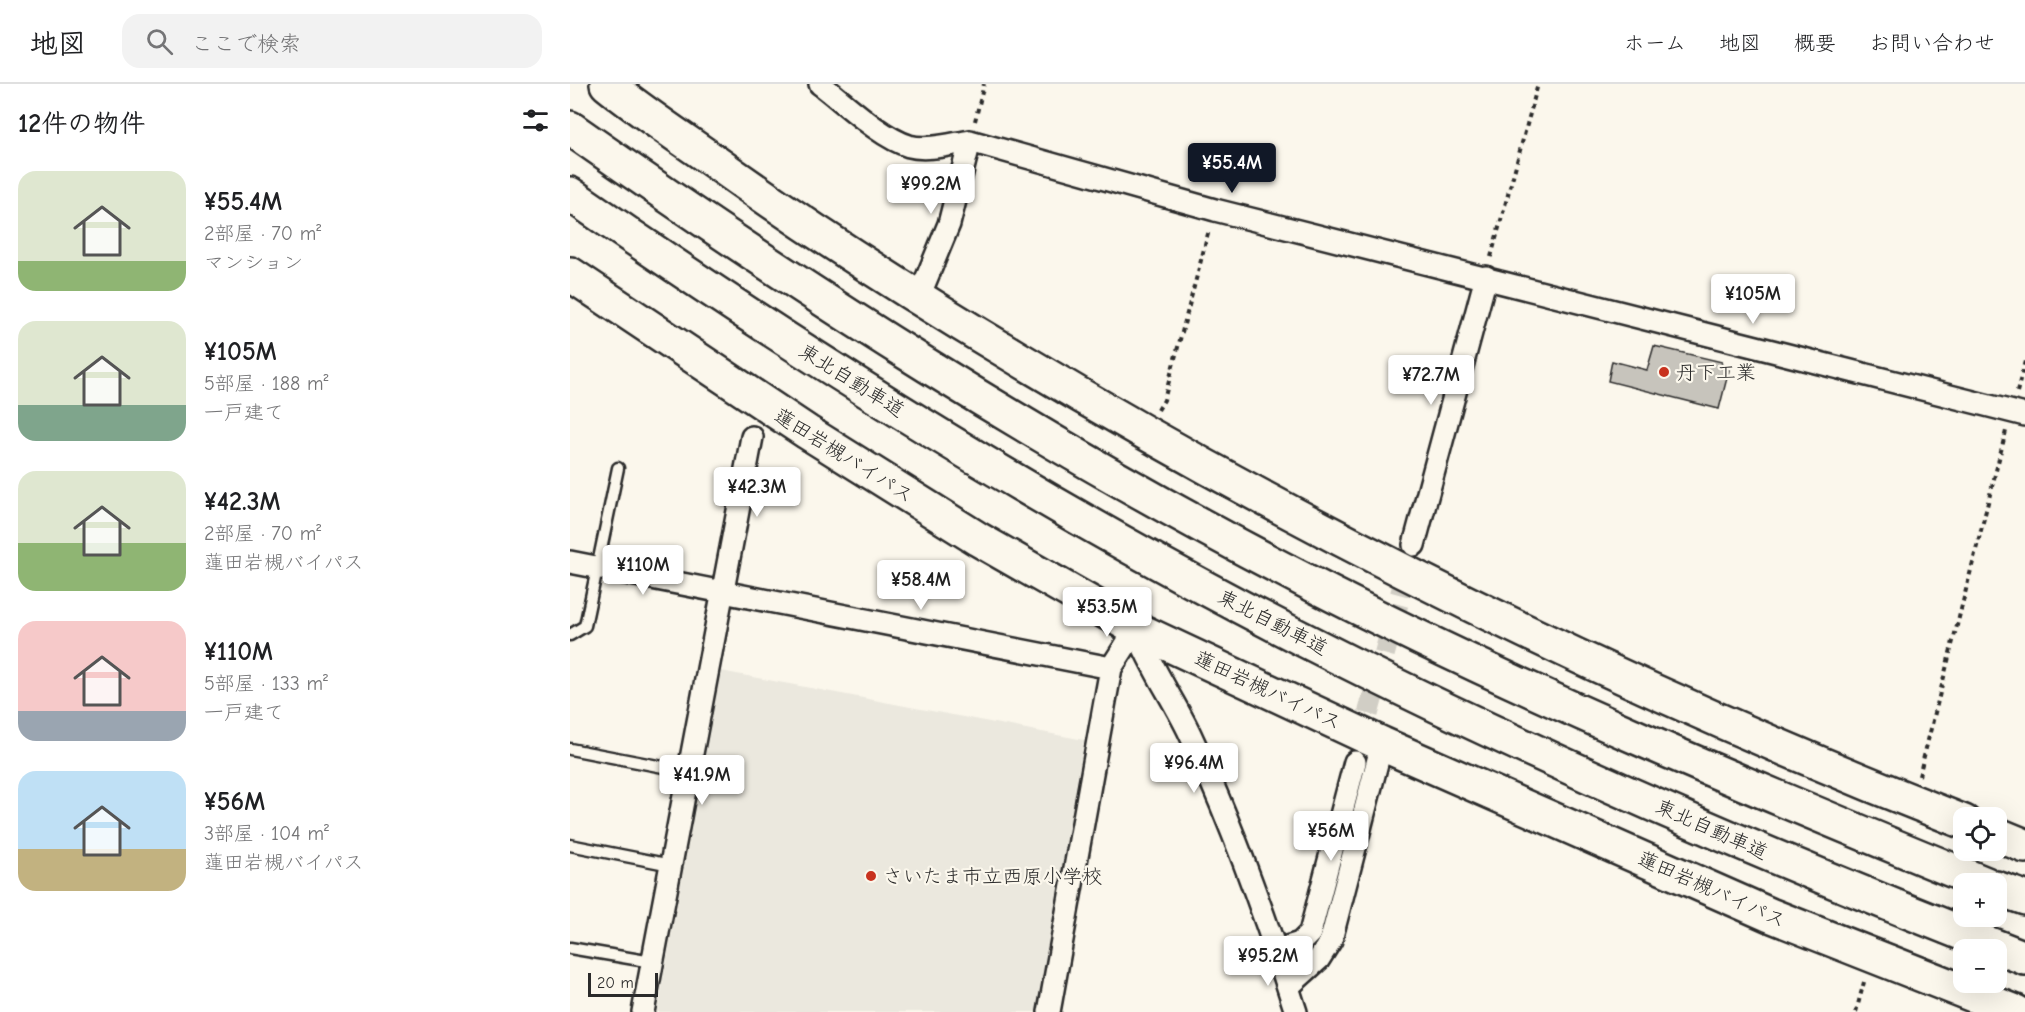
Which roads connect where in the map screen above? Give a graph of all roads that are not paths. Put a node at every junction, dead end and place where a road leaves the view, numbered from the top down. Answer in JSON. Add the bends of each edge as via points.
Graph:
{"nodes":[{"id":1,"x":607,"y":84,"type":"edge"},
{"id":2,"x":820,"y":84,"type":"edge"},
{"id":3,"x":570,"y":128,"type":"edge"},
{"id":4,"x":969,"y":141,"type":"junction"},
{"id":5,"x":570,"y":194,"type":"edge"},
{"id":6,"x":570,"y":274,"type":"edge"},
{"id":7,"x":1486,"y":277,"type":"junction"},
{"id":8,"x":918,"y":299,"type":"junction"},
{"id":9,"x":2018,"y":413,"type":"edge"},
{"id":10,"x":752,"y":436,"type":"dead end"},
{"id":11,"x":618,"y":468,"type":"dead end"},
{"id":12,"x":1414,"y":545,"type":"tunnel mouth"},
{"id":13,"x":570,"y":562,"type":"edge"},
{"id":14,"x":600,"y":567,"type":"junction"},
{"id":15,"x":723,"y":593,"type":"junction"},
{"id":16,"x":1136,"y":629,"type":"junction"},
{"id":17,"x":570,"y":635,"type":"edge"},
{"id":18,"x":1111,"y":668,"type":"junction"},
{"id":19,"x":1382,"y":744,"type":"junction"},
{"id":20,"x":570,"y":749,"type":"edge"},
{"id":21,"x":1355,"y":762,"type":"tunnel mouth"},
{"id":22,"x":689,"y":772,"type":"junction"},
{"id":23,"x":1953,"y":818,"type":"edge"},
{"id":24,"x":2007,"y":839,"type":"edge"},
{"id":25,"x":570,"y":845,"type":"edge"},
{"id":26,"x":2025,"y":846,"type":"edge"},
{"id":27,"x":671,"y":865,"type":"junction"},
{"id":28,"x":1959,"y":873,"type":"edge"},
{"id":29,"x":2007,"y":892,"type":"edge"},
{"id":30,"x":2025,"y":898,"type":"edge"},
{"id":31,"x":570,"y":948,"type":"edge"},
{"id":32,"x":1277,"y":950,"type":"junction"},
{"id":33,"x":2025,"y":958,"type":"edge"},
{"id":34,"x":652,"y":962,"type":"junction"},
{"id":35,"x":1288,"y":987,"type":"junction"},
{"id":36,"x":643,"y":1012,"type":"edge"},
{"id":37,"x":1049,"y":1012,"type":"edge"},
{"id":38,"x":1296,"y":1012,"type":"edge"},
{"id":39,"x":2016,"y":1012,"type":"edge"}],
"edges":[{"from":1,"to":8,"type":"highway","via":[[765,198]]},
{"from":2,"to":4,"type":"street","via":[[893,139],[910,147]]},
{"from":3,"to":28,"type":"highway","via":[[853,320],[1171,509],[1310,583],[1690,762]]},
{"from":4,"to":7,"type":"street","via":[[1215,210]]},
{"from":4,"to":8,"type":"street","via":[[949,224]]},
{"from":5,"to":33,"type":"highway","name":"東北自動車道","via":[[848,379],[1042,497],[1239,606],[1449,711],[1653,804],[1861,894]]},
{"from":6,"to":16,"type":"highway","name":"蓮田岩槻バイパス","via":[[807,432],[978,539]]},
{"from":7,"to":9,"type":"street"},
{"from":7,"to":12,"type":"street"},
{"from":8,"to":23,"type":"highway","via":[[1145,435],[1379,561],[1679,703]]},
{"from":10,"to":15,"type":"street"},
{"from":11,"to":14,"type":"lane"},
{"from":13,"to":14,"type":"street"},
{"from":14,"to":15,"type":"street"},
{"from":14,"to":17,"type":"lane","via":[[585,626]]},
{"from":15,"to":18,"type":"street"},
{"from":15,"to":22,"type":"street"},
{"from":16,"to":18,"type":"street"},
{"from":16,"to":19,"type":"highway","name":"蓮田岩槻バイパス"},
{"from":16,"to":32,"type":"street","via":[[1146,657],[1190,733]]},
{"from":18,"to":37,"type":"street"},
{"from":19,"to":35,"type":"street","via":[[1331,940],[1319,959]]},
{"from":19,"to":39,"type":"highway","name":"蓮田岩槻バイパス","via":[[1770,915]]},
{"from":20,"to":22,"type":"lane"},
{"from":21,"to":32,"type":"street","via":[[1310,933]]},
{"from":22,"to":27,"type":"street"},
{"from":24,"to":26,"type":"highway"},
{"from":25,"to":27,"type":"lane"},
{"from":27,"to":34,"type":"street"},
{"from":29,"to":30,"type":"highway"},
{"from":31,"to":34,"type":"lane"},
{"from":32,"to":35,"type":"street"},
{"from":34,"to":36,"type":"street"},
{"from":35,"to":38,"type":"street"}]}
